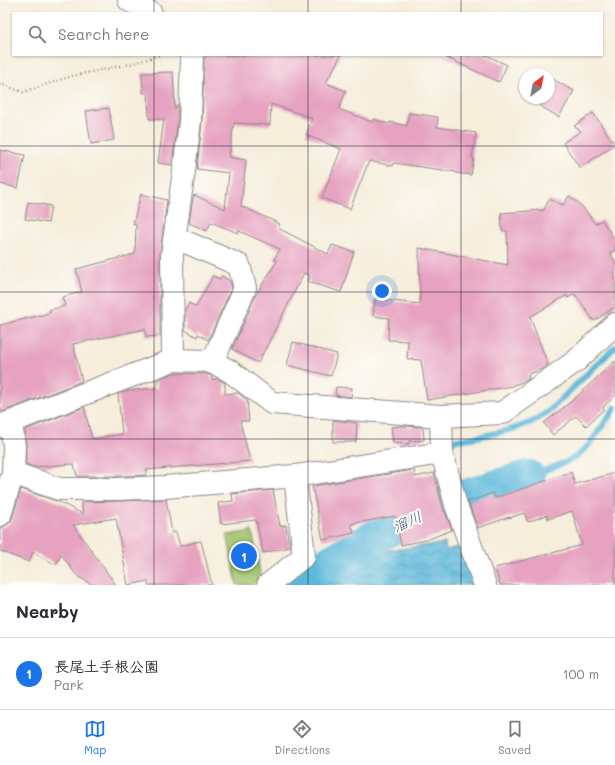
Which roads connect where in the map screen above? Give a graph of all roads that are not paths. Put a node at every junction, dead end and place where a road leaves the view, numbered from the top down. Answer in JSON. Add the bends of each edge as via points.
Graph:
{"nodes":[{"id":1,"x":129,"y":0,"type":"edge"},
{"id":2,"x":149,"y":12,"type":"edge"},
{"id":3,"x":192,"y":56,"type":"edge"},
{"id":4,"x":174,"y":240,"type":"junction"},
{"id":5,"x":615,"y":324,"type":"edge"},
{"id":6,"x":173,"y":360,"type":"junction"},
{"id":7,"x":212,"y":363,"type":"junction"},
{"id":8,"x":441,"y":422,"type":"junction"},
{"id":9,"x":6,"y":425,"type":"edge"},
{"id":10,"x":442,"y":453,"type":"junction"},
{"id":11,"x":13,"y":465,"type":"junction"},
{"id":12,"x":295,"y":476,"type":"junction"},
{"id":13,"x":0,"y":515,"type":"edge"},
{"id":14,"x":268,"y":585,"type":"edge"},
{"id":15,"x":485,"y":585,"type":"edge"}],
"edges":[{"from":1,"to":2,"type":"street"},
{"from":3,"to":4,"type":"street","via":[[190,121]]},
{"from":4,"to":6,"type":"street"},
{"from":4,"to":7,"type":"street","via":[[188,243],[239,265],[245,288]]},
{"from":5,"to":8,"type":"street","via":[[576,361],[502,414]]},
{"from":6,"to":7,"type":"street"},
{"from":6,"to":9,"type":"street"},
{"from":7,"to":8,"type":"street","via":[[230,371],[272,402]]},
{"from":8,"to":10,"type":"street"},
{"from":9,"to":11,"type":"street","via":[[14,446]]},
{"from":10,"to":12,"type":"street"},
{"from":10,"to":15,"type":"street","via":[[456,505]]},
{"from":11,"to":12,"type":"street","via":[[59,489],[165,487]]},
{"from":11,"to":13,"type":"street"},
{"from":12,"to":14,"type":"street","via":[[304,556]]}]}
